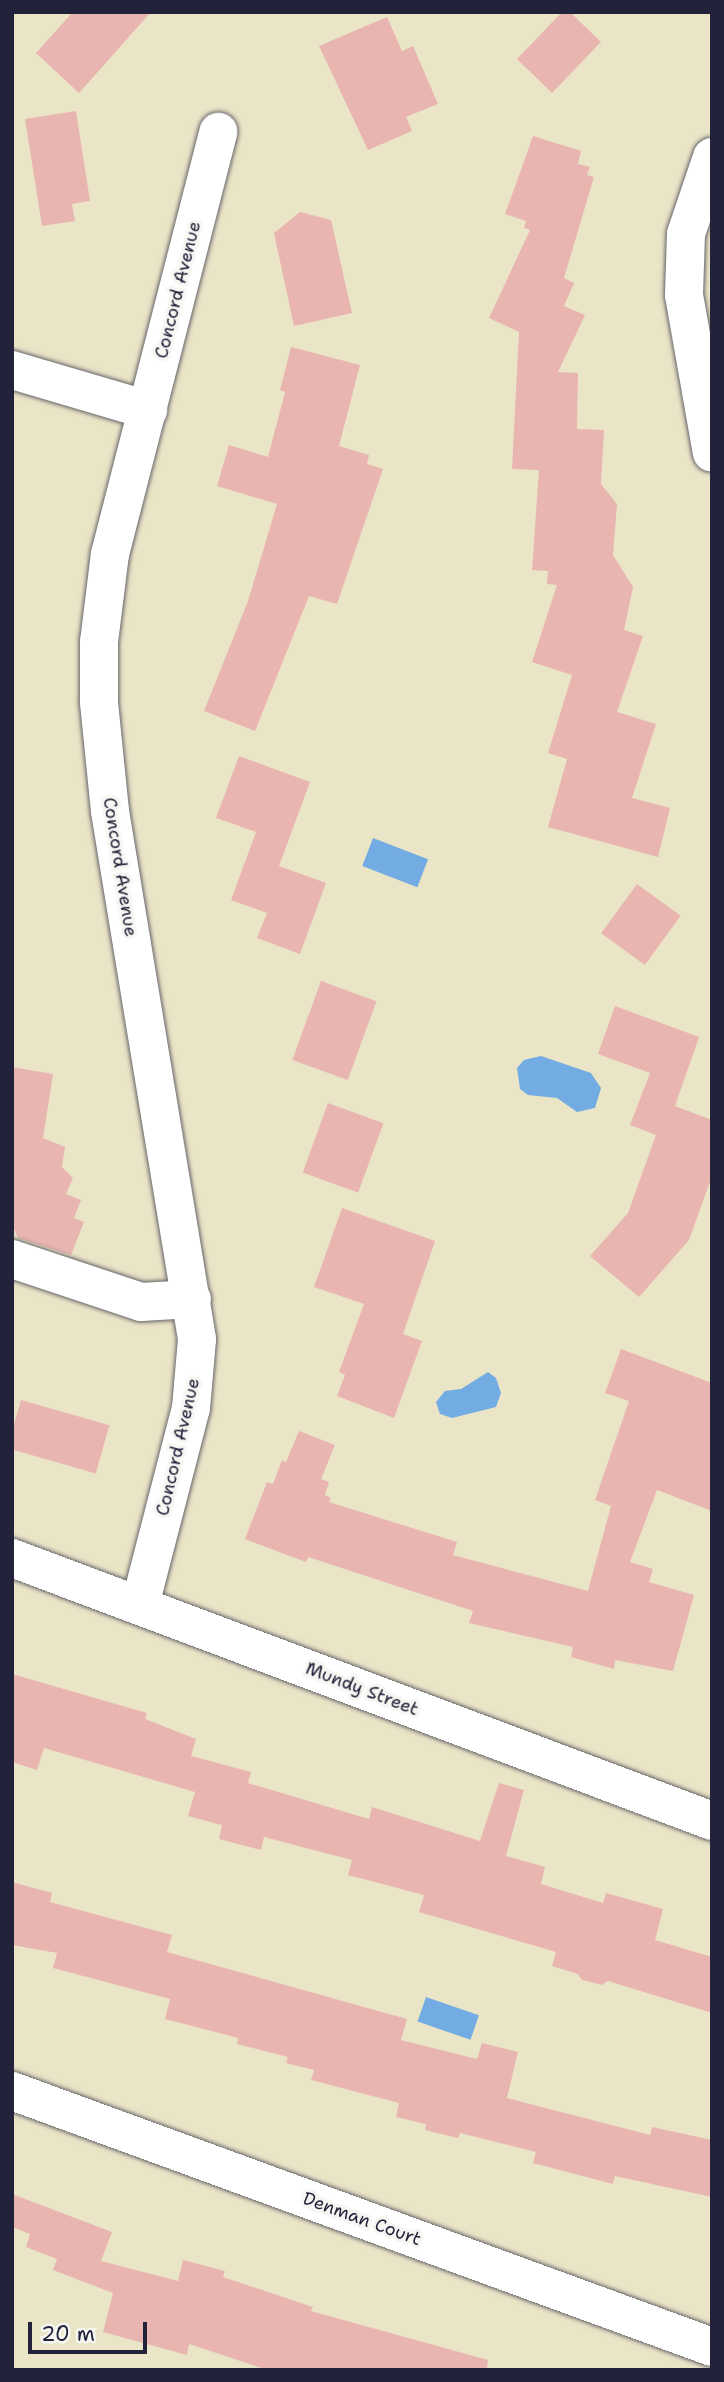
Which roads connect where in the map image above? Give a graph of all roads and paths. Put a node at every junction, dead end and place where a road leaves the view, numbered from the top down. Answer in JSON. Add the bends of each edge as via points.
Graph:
{"nodes":[{"id":1,"x":218,"y":132,"type":"dead end"},
{"id":2,"x":709,"y":161,"type":"edge"},
{"id":3,"x":12,"y":370,"type":"edge"},
{"id":4,"x":148,"y":410,"type":"junction"},
{"id":5,"x":712,"y":453,"type":"edge"},
{"id":6,"x":12,"y":1259,"type":"edge"},
{"id":7,"x":192,"y":1299,"type":"junction"},
{"id":8,"x":12,"y":1558,"type":"edge"},
{"id":9,"x":141,"y":1605,"type":"junction"},
{"id":10,"x":712,"y":1821,"type":"edge"},
{"id":11,"x":12,"y":2091,"type":"edge"},
{"id":12,"x":712,"y":2347,"type":"edge"}],
"edges":[{"from":1,"to":4,"type":"street","name":"Concord Avenue"},
{"from":2,"to":5,"type":"street","via":[[686,234],[684,295]]},
{"from":3,"to":4,"type":"street"},
{"from":4,"to":7,"type":"street","name":"Concord Avenue","via":[[104,586],[99,702],[110,811]]},
{"from":6,"to":7,"type":"street","via":[[141,1302]]},
{"from":7,"to":9,"type":"street","name":"Concord Avenue","via":[[197,1339],[191,1408]]},
{"from":8,"to":9,"type":"street","name":"Mundy Street"},
{"from":9,"to":10,"type":"street","name":"Mundy Street"},
{"from":11,"to":12,"type":"street","name":"Denman Court"}]}
